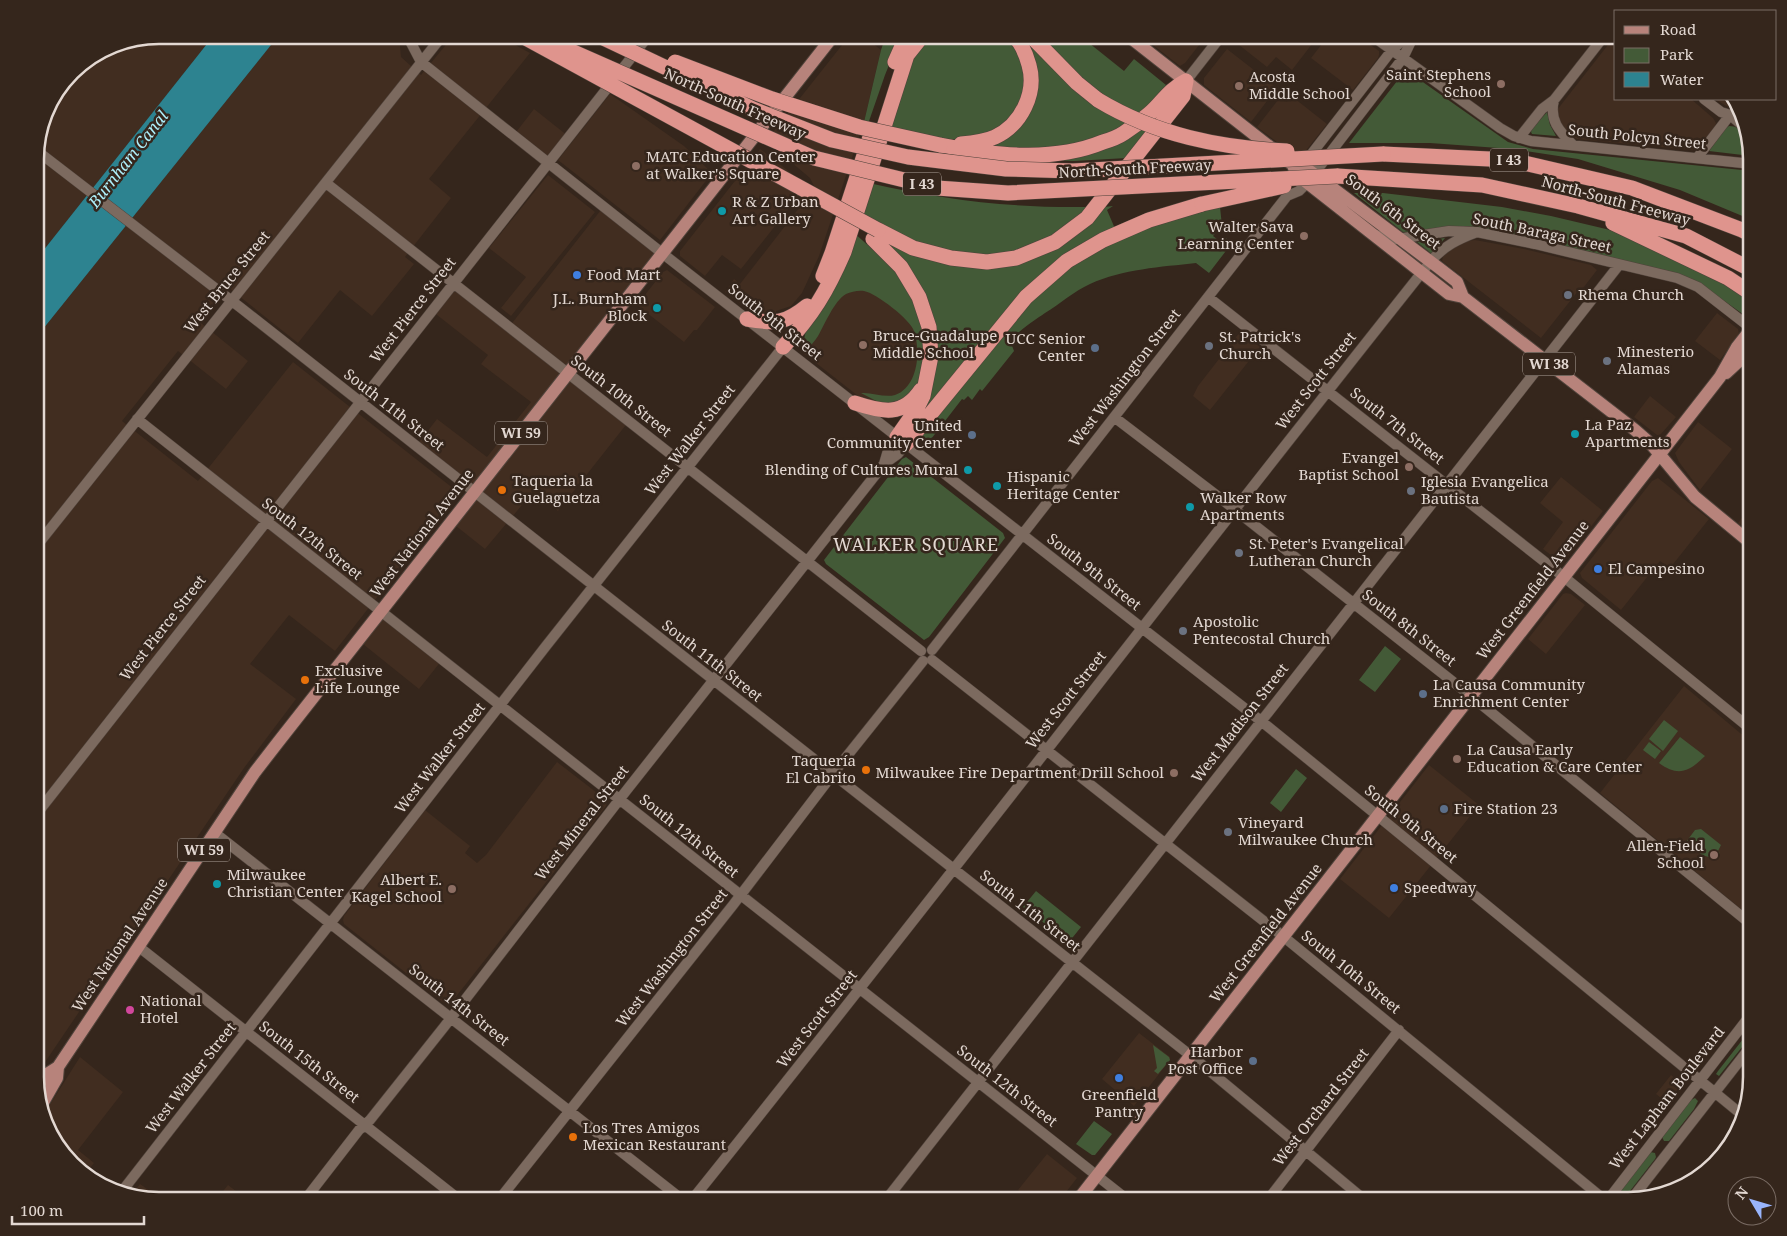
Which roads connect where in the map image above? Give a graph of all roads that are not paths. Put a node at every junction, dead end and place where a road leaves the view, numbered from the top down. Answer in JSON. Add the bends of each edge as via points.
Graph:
{"nodes":[{"id":1,"x":412,"y":44,"type":"edge"},
{"id":2,"x":436,"y":44,"type":"edge"},
{"id":3,"x":536,"y":44,"type":"edge"},
{"id":4,"x":555,"y":44,"type":"edge"},
{"id":5,"x":617,"y":44,"type":"edge"},
{"id":6,"x":628,"y":44,"type":"edge"},
{"id":7,"x":642,"y":44,"type":"edge"},
{"id":8,"x":827,"y":44,"type":"edge"},
{"id":9,"x":902,"y":44,"type":"edge"},
{"id":10,"x":916,"y":44,"type":"edge"},
{"id":11,"x":1019,"y":44,"type":"edge"},
{"id":12,"x":1039,"y":44,"type":"edge"},
{"id":13,"x":1138,"y":44,"type":"edge"},
{"id":14,"x":1215,"y":44,"type":"edge"},
{"id":15,"x":1384,"y":44,"type":"edge"},
{"id":16,"x":1398,"y":44,"type":"edge"},
{"id":17,"x":1410,"y":44,"type":"edge"},
{"id":18,"x":1598,"y":44,"type":"edge"},
{"id":19,"x":1392,"y":50,"type":"junction"},
{"id":20,"x":1403,"y":58,"type":"junction"},
{"id":21,"x":421,"y":62,"type":"junction"},
{"id":22,"x":1186,"y":82,"type":"junction"},
{"id":23,"x":1554,"y":100,"type":"junction"},
{"id":24,"x":1705,"y":100,"type":"edge"},
{"id":25,"x":1734,"y":113,"type":"edge"},
{"id":26,"x":1735,"y":113,"type":"edge"},
{"id":27,"x":1519,"y":138,"type":"junction"},
{"id":28,"x":940,"y":145,"type":"junction"},
{"id":29,"x":1573,"y":145,"type":"junction"},
{"id":30,"x":1383,"y":154,"type":"junction"},
{"id":31,"x":44,"y":156,"type":"edge"},
{"id":32,"x":1697,"y":158,"type":"junction"},
{"id":33,"x":548,"y":163,"type":"junction"},
{"id":34,"x":1743,"y":163,"type":"edge"},
{"id":35,"x":1297,"y":168,"type":"junction"},
{"id":36,"x":1337,"y":176,"type":"junction"},
{"id":37,"x":1311,"y":178,"type":"junction"},
{"id":38,"x":326,"y":183,"type":"junction"},
{"id":39,"x":1632,"y":188,"type":"junction"},
{"id":40,"x":1287,"y":196,"type":"junction"},
{"id":41,"x":1578,"y":206,"type":"junction"},
{"id":42,"x":1743,"y":222,"type":"edge"},
{"id":43,"x":1743,"y":230,"type":"edge"},
{"id":44,"x":1370,"y":232,"type":"junction"},
{"id":45,"x":1477,"y":232,"type":"junction"},
{"id":46,"x":876,"y":234,"type":"junction"},
{"id":47,"x":1402,"y":239,"type":"junction"},
{"id":48,"x":662,"y":253,"type":"junction"},
{"id":49,"x":1431,"y":261,"type":"junction"},
{"id":50,"x":1620,"y":265,"type":"junction"},
{"id":51,"x":1743,"y":265,"type":"edge"},
{"id":52,"x":1422,"y":272,"type":"junction"},
{"id":53,"x":453,"y":283,"type":"junction"},
{"id":54,"x":1743,"y":288,"type":"edge"},
{"id":55,"x":1208,"y":297,"type":"junction"},
{"id":56,"x":1463,"y":297,"type":"junction"},
{"id":57,"x":231,"y":301,"type":"junction"},
{"id":58,"x":807,"y":306,"type":"junction"},
{"id":59,"x":747,"y":319,"type":"junction"},
{"id":60,"x":1743,"y":322,"type":"edge"},
{"id":61,"x":1743,"y":341,"type":"edge"},
{"id":62,"x":783,"y":347,"type":"junction"},
{"id":63,"x":1743,"y":358,"type":"edge"},
{"id":64,"x":1544,"y":360,"type":"junction"},
{"id":65,"x":568,"y":373,"type":"junction"},
{"id":66,"x":1720,"y":378,"type":"junction"},
{"id":67,"x":926,"y":382,"type":"junction"},
{"id":68,"x":1328,"y":390,"type":"junction"},
{"id":69,"x":360,"y":402,"type":"junction"},
{"id":70,"x":855,"y":403,"type":"junction"},
{"id":71,"x":1114,"y":417,"type":"junction"},
{"id":72,"x":137,"y":419,"type":"junction"},
{"id":73,"x":902,"y":441,"type":"junction"},
{"id":74,"x":1660,"y":455,"type":"junction"},
{"id":75,"x":688,"y":467,"type":"junction"},
{"id":76,"x":1447,"y":484,"type":"junction"},
{"id":77,"x":474,"y":493,"type":"junction"},
{"id":78,"x":1235,"y":509,"type":"junction"},
{"id":79,"x":266,"y":521,"type":"junction"},
{"id":80,"x":1021,"y":535,"type":"junction"},
{"id":81,"x":44,"y":537,"type":"edge"},
{"id":82,"x":1743,"y":537,"type":"edge"},
{"id":83,"x":807,"y":561,"type":"junction"},
{"id":84,"x":1564,"y":577,"type":"junction"},
{"id":85,"x":593,"y":587,"type":"junction"},
{"id":86,"x":1354,"y":604,"type":"junction"},
{"id":87,"x":380,"y":612,"type":"junction"},
{"id":88,"x":1142,"y":628,"type":"junction"},
{"id":89,"x":927,"y":655,"type":"junction"},
{"id":90,"x":713,"y":681,"type":"junction"},
{"id":91,"x":1472,"y":696,"type":"junction"},
{"id":92,"x":500,"y":706,"type":"junction"},
{"id":93,"x":1261,"y":721,"type":"junction"},
{"id":94,"x":1743,"y":723,"type":"edge"},
{"id":95,"x":1046,"y":750,"type":"junction"},
{"id":96,"x":833,"y":775,"type":"junction"},
{"id":97,"x":619,"y":800,"type":"junction"},
{"id":98,"x":44,"y":805,"type":"edge"},
{"id":99,"x":1378,"y":816,"type":"junction"},
{"id":100,"x":215,"y":833,"type":"junction"},
{"id":101,"x":1165,"y":842,"type":"junction"},
{"id":102,"x":953,"y":870,"type":"junction"},
{"id":103,"x":740,"y":896,"type":"junction"},
{"id":104,"x":1743,"y":918,"type":"edge"},
{"id":105,"x":330,"y":924,"type":"junction"},
{"id":106,"x":1284,"y":936,"type":"junction"},
{"id":107,"x":139,"y":947,"type":"junction"},
{"id":108,"x":1071,"y":963,"type":"junction"},
{"id":109,"x":860,"y":989,"type":"junction"},
{"id":110,"x":452,"y":1017,"type":"junction"},
{"id":111,"x":1743,"y":1024,"type":"edge"},
{"id":112,"x":1399,"y":1030,"type":"junction"},
{"id":113,"x":246,"y":1032,"type":"junction"},
{"id":114,"x":1190,"y":1056,"type":"junction"},
{"id":115,"x":1743,"y":1057,"type":"edge"},
{"id":116,"x":58,"y":1067,"type":"junction"},
{"id":117,"x":44,"y":1078,"type":"edge"},
{"id":118,"x":1699,"y":1080,"type":"junction"},
{"id":119,"x":977,"y":1082,"type":"junction"},
{"id":120,"x":1715,"y":1093,"type":"junction"},
{"id":121,"x":46,"y":1098,"type":"edge"},
{"id":122,"x":570,"y":1111,"type":"junction"},
{"id":123,"x":1738,"y":1111,"type":"edge"},
{"id":124,"x":364,"y":1125,"type":"junction"},
{"id":125,"x":1305,"y":1151,"type":"junction"},
{"id":126,"x":1097,"y":1176,"type":"junction"},
{"id":127,"x":125,"y":1187,"type":"edge"},
{"id":128,"x":1637,"y":1191,"type":"edge"},
{"id":129,"x":311,"y":1192,"type":"edge"},
{"id":130,"x":450,"y":1192,"type":"edge"},
{"id":131,"x":505,"y":1192,"type":"edge"},
{"id":132,"x":673,"y":1192,"type":"edge"},
{"id":133,"x":699,"y":1192,"type":"edge"},
{"id":134,"x":892,"y":1192,"type":"edge"},
{"id":135,"x":1084,"y":1192,"type":"edge"},
{"id":136,"x":1117,"y":1192,"type":"edge"},
{"id":137,"x":1274,"y":1192,"type":"edge"},
{"id":138,"x":1355,"y":1192,"type":"edge"},
{"id":139,"x":1596,"y":1192,"type":"edge"},
{"id":140,"x":1614,"y":1192,"type":"edge"}],
"edges":[{"from":1,"to":21,"type":"street"},
{"from":2,"to":21,"type":"street","name":"West Bruce Street"},
{"from":3,"to":46,"type":"highway","bridge":true,"via":[[815,196]]},
{"from":4,"to":36,"type":"highway","name":"North-South Freeway","number":"I 43","bridge":true,"via":[[814,158],[937,188],[1008,193]]},
{"from":5,"to":30,"type":"highway","name":"North-South Freeway","number":"I 43","bridge":true,"via":[[753,109],[832,140],[908,157],[1006,169],[1073,171]]},
{"from":6,"to":28,"type":"highway","bridge":true,"via":[[781,102],[859,127]]},
{"from":7,"to":33,"type":"street","name":"West Pierce Street"},
{"from":8,"to":48,"type":"main road","name":"West National Avenue","number":"WI 59"},
{"from":9,"to":58,"type":"highway","via":[[832,253]]},
{"from":10,"to":62,"type":"highway","via":[[907,55],[844,252],[831,282],[814,311]]},
{"from":11,"to":28,"type":"highway","via":[[1031,71],[1029,97],[1016,121],[996,137],[976,143]]},
{"from":12,"to":30,"type":"highway","bridge":true,"via":[[1077,84],[1098,100],[1149,126],[1219,145]]},
{"from":13,"to":22,"type":"main road","name":"South 6th Street","number":"WI 38"},
{"from":14,"to":22,"type":"street"},
{"from":15,"to":19,"type":"street","name":"South Polcyn Street"},
{"from":16,"to":19,"type":"street","name":"West Washington Street"},
{"from":17,"to":20,"type":"street","name":"West Washington Street"},
{"from":18,"to":23,"type":"street"},
{"from":19,"to":20,"type":"street","name":"South Polcyn Street"},
{"from":19,"to":35,"type":"street","name":"West Washington Street"},
{"from":20,"to":27,"type":"street","name":"South Polcyn Street","via":[[1500,128]]},
{"from":20,"to":37,"type":"street","name":"West Washington Street"},
{"from":21,"to":33,"type":"street","name":"South 9th Street"},
{"from":21,"to":38,"type":"street","name":"West Bruce Street"},
{"from":22,"to":28,"type":"highway","via":[[1173,88],[1149,114],[1122,135],[1064,154],[974,152]]},
{"from":22,"to":35,"type":"main road","name":"South 6th Street","number":"WI 38"},
{"from":22,"to":46,"type":"highway","via":[[1183,96],[1087,218],[1055,242],[1016,258],[987,262],[951,258]]},
{"from":23,"to":27,"type":"street","via":[[1542,109]]},
{"from":23,"to":29,"type":"street","via":[[1552,117],[1556,127]]},
{"from":24,"to":25,"type":"street","via":[[1721,112]]},
{"from":26,"to":32,"type":"street"},
{"from":27,"to":29,"type":"street","name":"South Polcyn Street"},
{"from":29,"to":32,"type":"street","name":"South Polcyn Street"},
{"from":30,"to":39,"type":"highway","name":"North-South Freeway","number":"I 43","via":[[1511,160]]},
{"from":31,"to":57,"type":"street","name":"South 11th Street"},
{"from":32,"to":34,"type":"street","name":"South Polcyn Street"},
{"from":33,"to":48,"type":"street","name":"South 9th Street"},
{"from":33,"to":53,"type":"street","name":"West Pierce Street"},
{"from":35,"to":37,"type":"main road","name":"South 6th Street","number":"WI 38"},
{"from":35,"to":40,"type":"street","name":"West Washington Street"},
{"from":36,"to":41,"type":"highway","name":"North-South Freeway","number":"I 43","via":[[1482,185]]},
{"from":36,"to":73,"type":"highway","bridge":true,"via":[[1202,204],[1150,220],[1103,240],[1067,262],[1026,297]]},
{"from":37,"to":40,"type":"street","name":"West Washington Street","via":[[1299,191]]},
{"from":37,"to":44,"type":"main road","name":"South 6th Street","number":"WI 38"},
{"from":37,"to":47,"type":"main road","name":"South 6th Street","number":"WI 38"},
{"from":38,"to":53,"type":"street","name":"South 10th Street"},
{"from":38,"to":57,"type":"street","name":"West Bruce Street"},
{"from":39,"to":42,"type":"highway"},
{"from":39,"to":43,"type":"highway","name":"North-South Freeway","number":"I 43"},
{"from":40,"to":55,"type":"street","name":"West Washington Street"},
{"from":41,"to":51,"type":"highway","name":"North-South Freeway","number":"I 43","via":[[1686,236]]},
{"from":41,"to":54,"type":"highway"},
{"from":44,"to":47,"type":"street","name":"South Baraga Street","via":[[1383,238]]},
{"from":44,"to":52,"type":"main road","name":"South 6th Street","number":"WI 38"},
{"from":45,"to":47,"type":"street","name":"South Baraga Street","via":[[1449,231]]},
{"from":45,"to":49,"type":"street","name":"West Scott Street","via":[[1459,238]]},
{"from":45,"to":50,"type":"street","name":"South Baraga Street"},
{"from":46,"to":67,"type":"highway","via":[[919,297],[929,327],[931,356]]},
{"from":47,"to":49,"type":"main road","name":"South 6th Street","number":"WI 38"},
{"from":48,"to":59,"type":"street","name":"South 9th Street"},
{"from":48,"to":65,"type":"main road","name":"West National Avenue","number":"WI 59"},
{"from":49,"to":52,"type":"street","name":"West Scott Street"},
{"from":49,"to":56,"type":"main road","name":"South 6th Street","number":"WI 38","via":[[1457,282]]},
{"from":50,"to":60,"type":"street","name":"South Baraga Street","via":[[1678,278],[1698,287]]},
{"from":50,"to":64,"type":"street","name":"West Madison Street"},
{"from":52,"to":56,"type":"main road","name":"South 6th Street","number":"WI 38","via":[[1449,294]]},
{"from":52,"to":68,"type":"street","name":"West Scott Street"},
{"from":53,"to":65,"type":"street","name":"South 10th Street"},
{"from":53,"to":69,"type":"street","name":"West Pierce Street"},
{"from":55,"to":68,"type":"street","name":"South 7th Street"},
{"from":55,"to":71,"type":"street","name":"West Washington Street"},
{"from":56,"to":64,"type":"main road","name":"South 6th Street","number":"WI 38"},
{"from":57,"to":69,"type":"street","name":"South 11th Street"},
{"from":57,"to":72,"type":"street","name":"West Bruce Street"},
{"from":58,"to":59,"type":"highway","via":[[793,318],[778,322]]},
{"from":58,"to":62,"type":"highway"},
{"from":59,"to":62,"type":"street","name":"South 9th Street"},
{"from":61,"to":66,"type":"main road","name":"West Greenfield Avenue"},
{"from":62,"to":70,"type":"street","name":"South 9th Street"},
{"from":62,"to":75,"type":"street","name":"West Walker Street"},
{"from":63,"to":66,"type":"main road","name":"West Greenfield Avenue"},
{"from":64,"to":74,"type":"main road","name":"South 6th Street","number":"WI 38","via":[[1635,430]]},
{"from":64,"to":76,"type":"street","name":"West Madison Street"},
{"from":65,"to":75,"type":"street","name":"South 10th Street"},
{"from":65,"to":77,"type":"main road","name":"West National Avenue","number":"WI 59"},
{"from":66,"to":74,"type":"main road","name":"West Greenfield Avenue"},
{"from":67,"to":70,"type":"highway","via":[[913,400],[891,410],[880,411]]},
{"from":67,"to":73,"type":"highway"},
{"from":68,"to":76,"type":"street","name":"South 7th Street"},
{"from":68,"to":78,"type":"street","name":"West Scott Street"},
{"from":69,"to":77,"type":"street","name":"South 11th Street"},
{"from":69,"to":79,"type":"street","name":"West Pierce Street"},
{"from":70,"to":73,"type":"street","name":"South 9th Street"},
{"from":71,"to":78,"type":"street","name":"South 8th Street"},
{"from":71,"to":80,"type":"street","name":"West Washington Street"},
{"from":72,"to":79,"type":"street","name":"South 12th Street"},
{"from":72,"to":81,"type":"street","name":"West Bruce Street"},
{"from":73,"to":80,"type":"street","name":"South 9th Street"},
{"from":73,"to":83,"type":"street","name":"West Mineral Street","via":[[889,447],[884,464]]},
{"from":74,"to":82,"type":"main road","name":"South 6th Street","number":"WI 38","via":[[1695,498]]},
{"from":74,"to":84,"type":"main road","name":"West Greenfield Avenue"},
{"from":75,"to":83,"type":"street","name":"South 10th Street"},
{"from":75,"to":85,"type":"street","name":"West Walker Street"},
{"from":76,"to":84,"type":"street","name":"South 7th Street"},
{"from":76,"to":86,"type":"street","name":"West Madison Street"},
{"from":77,"to":85,"type":"street","name":"South 11th Street"},
{"from":77,"to":87,"type":"main road","name":"West National Avenue","number":"WI 59"},
{"from":78,"to":86,"type":"street","name":"South 8th Street"},
{"from":78,"to":88,"type":"street","name":"West Scott Street"},
{"from":79,"to":87,"type":"street","name":"South 12th Street"},
{"from":79,"to":98,"type":"street","name":"West Pierce Street"},
{"from":80,"to":88,"type":"street","name":"South 9th Street"},
{"from":80,"to":89,"type":"street","name":"West Washington Street"},
{"from":83,"to":89,"type":"street","name":"South 10th Street"},
{"from":83,"to":90,"type":"street","name":"West Mineral Street"},
{"from":84,"to":91,"type":"main road","name":"West Greenfield Avenue"},
{"from":84,"to":94,"type":"street","name":"South 7th Street"},
{"from":85,"to":90,"type":"street","name":"South 11th Street"},
{"from":85,"to":92,"type":"street","name":"West Walker Street"},
{"from":86,"to":91,"type":"street","name":"South 8th Street"},
{"from":86,"to":93,"type":"street","name":"West Madison Street"},
{"from":87,"to":92,"type":"street","name":"South 12th Street"},
{"from":87,"to":100,"type":"main road","name":"West National Avenue","number":"WI 59","via":[[255,772]]},
{"from":88,"to":93,"type":"street","name":"South 9th Street"},
{"from":88,"to":95,"type":"street","name":"West Scott Street"},
{"from":89,"to":95,"type":"street","name":"South 10th Street"},
{"from":89,"to":96,"type":"street","name":"West Washington Street"},
{"from":90,"to":96,"type":"street","name":"South 11th Street"},
{"from":90,"to":97,"type":"street","name":"West Mineral Street"},
{"from":91,"to":99,"type":"main road","name":"West Greenfield Avenue"},
{"from":91,"to":104,"type":"street","name":"South 8th Street"},
{"from":92,"to":97,"type":"street","name":"South 12th Street"},
{"from":92,"to":105,"type":"street","name":"West Walker Street"},
{"from":93,"to":99,"type":"street","name":"South 9th Street"},
{"from":93,"to":101,"type":"street","name":"West Madison Street"},
{"from":95,"to":101,"type":"street","name":"South 10th Street"},
{"from":95,"to":102,"type":"street","name":"West Scott Street"},
{"from":96,"to":102,"type":"street","name":"South 11th Street"},
{"from":96,"to":103,"type":"street","name":"West Washington Street"},
{"from":97,"to":103,"type":"street","name":"South 12th Street"},
{"from":97,"to":110,"type":"street","name":"West Mineral Street"},
{"from":99,"to":106,"type":"main road","name":"West Greenfield Avenue"},
{"from":99,"to":118,"type":"street","name":"South 9th Street"},
{"from":100,"to":105,"type":"street","name":"South 14th Street"},
{"from":100,"to":107,"type":"main road","name":"West National Avenue","number":"WI 59"},
{"from":101,"to":106,"type":"street","name":"South 10th Street"},
{"from":101,"to":108,"type":"street","name":"West Madison Street"},
{"from":102,"to":108,"type":"street","name":"South 11th Street"},
{"from":102,"to":109,"type":"street","name":"West Scott Street"},
{"from":103,"to":109,"type":"street","name":"South 12th Street"},
{"from":103,"to":122,"type":"street","name":"West Washington Street"},
{"from":105,"to":110,"type":"street","name":"South 14th Street"},
{"from":105,"to":113,"type":"street","name":"West Walker Street"},
{"from":106,"to":112,"type":"street","name":"South 10th Street"},
{"from":106,"to":114,"type":"main road","name":"West Greenfield Avenue"},
{"from":107,"to":113,"type":"street","name":"South 15th Street"},
{"from":107,"to":116,"type":"main road","name":"West National Avenue","number":"WI 59"},
{"from":108,"to":114,"type":"street","name":"South 11th Street"},
{"from":108,"to":119,"type":"street","name":"West Madison Street"},
{"from":109,"to":119,"type":"street","name":"South 12th Street"},
{"from":109,"to":133,"type":"street","name":"West Scott Street"},
{"from":110,"to":122,"type":"street","name":"South 14th Street"},
{"from":110,"to":124,"type":"street","name":"West Mineral Street"},
{"from":111,"to":118,"type":"street","name":"West Lapham Boulevard"},
{"from":112,"to":125,"type":"street","name":"West Orchard Street"},
{"from":112,"to":139,"type":"street","name":"South 10th Street"},
{"from":113,"to":124,"type":"street","name":"South 15th Street"},
{"from":113,"to":127,"type":"street","name":"West Walker Street"},
{"from":114,"to":125,"type":"street","name":"South 11th Street"},
{"from":114,"to":126,"type":"main road","name":"West Greenfield Avenue"},
{"from":115,"to":120,"type":"street"},
{"from":116,"to":117,"type":"main road","name":"West National Avenue","number":"WI 59"},
{"from":116,"to":121,"type":"main road","name":"West National Avenue","number":"WI 59","via":[[57,1078]]},
{"from":118,"to":120,"type":"street","name":"South 9th Street"},
{"from":118,"to":140,"type":"street","name":"West Lapham Boulevard"},
{"from":119,"to":126,"type":"street","name":"South 12th Street"},
{"from":119,"to":134,"type":"street","name":"West Madison Street"},
{"from":120,"to":123,"type":"street","name":"South 9th Street"},
{"from":120,"to":128,"type":"street"},
{"from":122,"to":131,"type":"street","name":"West Washington Street"},
{"from":122,"to":132,"type":"street","name":"South 14th Street"},
{"from":124,"to":129,"type":"street","name":"West Mineral Street"},
{"from":124,"to":130,"type":"street","name":"South 15th Street"},
{"from":125,"to":137,"type":"street","name":"West Orchard Street"},
{"from":125,"to":138,"type":"street","name":"South 11th Street"},
{"from":126,"to":135,"type":"main road","name":"West Greenfield Avenue"},
{"from":126,"to":136,"type":"street","name":"South 12th Street"}]}
